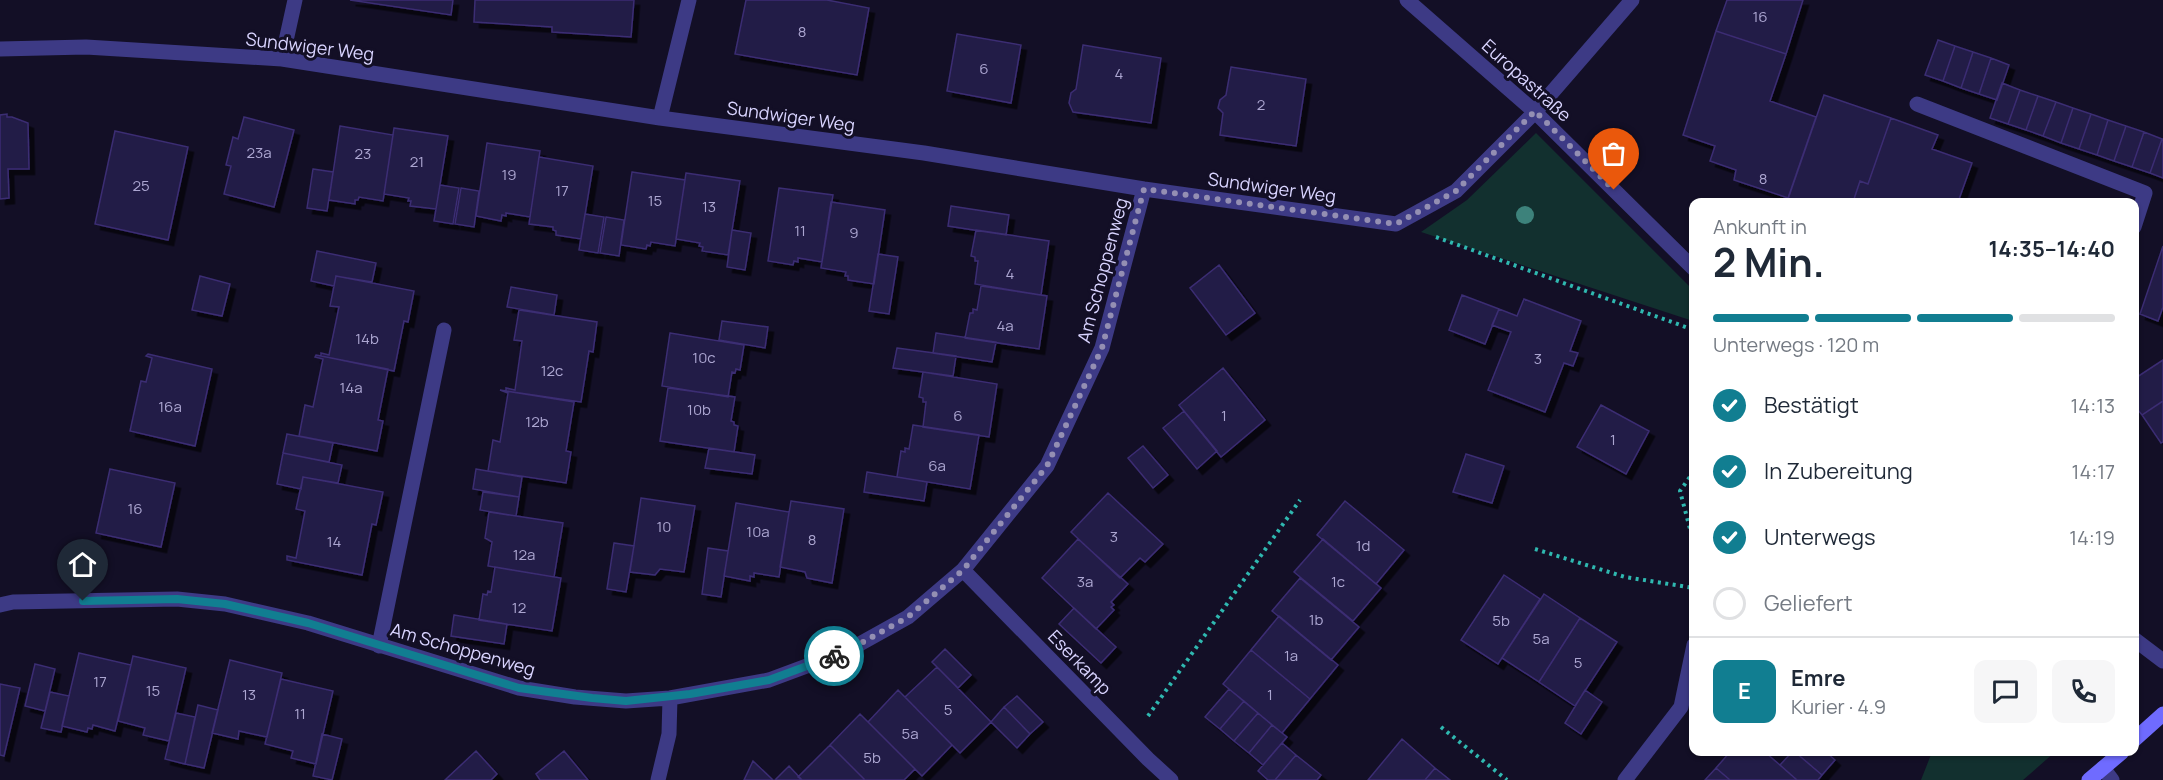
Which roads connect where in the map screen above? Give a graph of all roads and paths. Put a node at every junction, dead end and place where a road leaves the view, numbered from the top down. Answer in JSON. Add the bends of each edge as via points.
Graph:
{"nodes":[{"id":1,"x":295,"y":0,"type":"edge"},
{"id":2,"x":689,"y":0,"type":"edge"},
{"id":3,"x":1407,"y":0,"type":"edge"},
{"id":4,"x":1632,"y":0,"type":"edge"},
{"id":5,"x":0,"y":49,"type":"edge"},
{"id":6,"x":282,"y":59,"type":"junction"},
{"id":7,"x":1917,"y":104,"type":"dead end"},
{"id":8,"x":1535,"y":111,"type":"junction"},
{"id":9,"x":660,"y":118,"type":"junction"},
{"id":10,"x":1144,"y":189,"type":"junction"},
{"id":11,"x":2139,"y":212,"type":"edge"},
{"id":12,"x":1396,"y":224,"type":"junction"},
{"id":13,"x":1689,"y":264,"type":"edge"},
{"id":14,"x":1689,"y":328,"type":"edge"},
{"id":15,"x":444,"y":330,"type":"dead end"},
{"id":16,"x":1689,"y":478,"type":"edge"},
{"id":17,"x":1300,"y":500,"type":"dead end"},
{"id":18,"x":1689,"y":525,"type":"edge"},
{"id":19,"x":1535,"y":549,"type":"dead end"},
{"id":20,"x":963,"y":570,"type":"junction"},
{"id":21,"x":1689,"y":587,"type":"edge"},
{"id":22,"x":0,"y":605,"type":"edge"},
{"id":23,"x":2139,"y":643,"type":"edge"},
{"id":24,"x":379,"y":646,"type":"junction"},
{"id":25,"x":2163,"y":661,"type":"edge"},
{"id":26,"x":1689,"y":669,"type":"edge"},
{"id":27,"x":670,"y":698,"type":"junction"},
{"id":28,"x":2163,"y":714,"type":"edge"},
{"id":29,"x":1442,"y":727,"type":"dead end"},
{"id":30,"x":2139,"y":736,"type":"edge"},
{"id":31,"x":1130,"y":741,"type":"junction"},
{"id":32,"x":2119,"y":756,"type":"edge"},
{"id":33,"x":2108,"y":774,"type":"edge"},
{"id":34,"x":658,"y":780,"type":"edge"},
{"id":35,"x":1171,"y":780,"type":"edge"},
{"id":36,"x":1507,"y":780,"type":"edge"},
{"id":37,"x":1625,"y":780,"type":"edge"},
{"id":38,"x":2089,"y":780,"type":"edge"}],
"edges":[{"from":1,"to":6,"type":"street"},
{"from":2,"to":9,"type":"street"},
{"from":3,"to":8,"type":"street","name":"Europastraße"},
{"from":4,"to":8,"type":"street"},
{"from":5,"to":6,"type":"street","name":"Sundwiger Weg","via":[[86,47]]},
{"from":6,"to":9,"type":"street","name":"Sundwiger Weg"},
{"from":7,"to":11,"type":"street","via":[[2145,193]]},
{"from":8,"to":12,"type":"street","via":[[1456,191]]},
{"from":8,"to":13,"type":"street","name":"Europastraße"},
{"from":9,"to":10,"type":"street","name":"Sundwiger Weg","via":[[924,153]]},
{"from":10,"to":12,"type":"street","name":"Sundwiger Weg"},
{"from":10,"to":20,"type":"street","name":"Am Schoppenweg","via":[[1102,348],[1047,466]]},
{"from":12,"to":14,"type":"path"},
{"from":15,"to":24,"type":"street"},
{"from":16,"to":18,"type":"path","via":[[1680,491]]},
{"from":17,"to":31,"type":"path"},
{"from":19,"to":21,"type":"path","via":[[1625,577]]},
{"from":20,"to":27,"type":"street","name":"Am Schoppenweg","via":[[908,617],[847,651],[769,680]]},
{"from":20,"to":31,"type":"street","name":"Eserkamp"},
{"from":22,"to":24,"type":"street","name":"Am Schoppenweg","via":[[177,599],[225,604]]},
{"from":23,"to":25,"type":"street"},
{"from":24,"to":27,"type":"street","name":"Am Schoppenweg","via":[[519,688],[626,701]]},
{"from":26,"to":37,"type":"street","via":[[1681,708]]},
{"from":27,"to":34,"type":"street","via":[[669,734]]},
{"from":28,"to":30,"type":"main road"},
{"from":29,"to":36,"type":"path"},
{"from":31,"to":35,"type":"street","name":"Eserkamp"},
{"from":32,"to":33,"type":"main road"},
{"from":33,"to":38,"type":"main road"}]}
